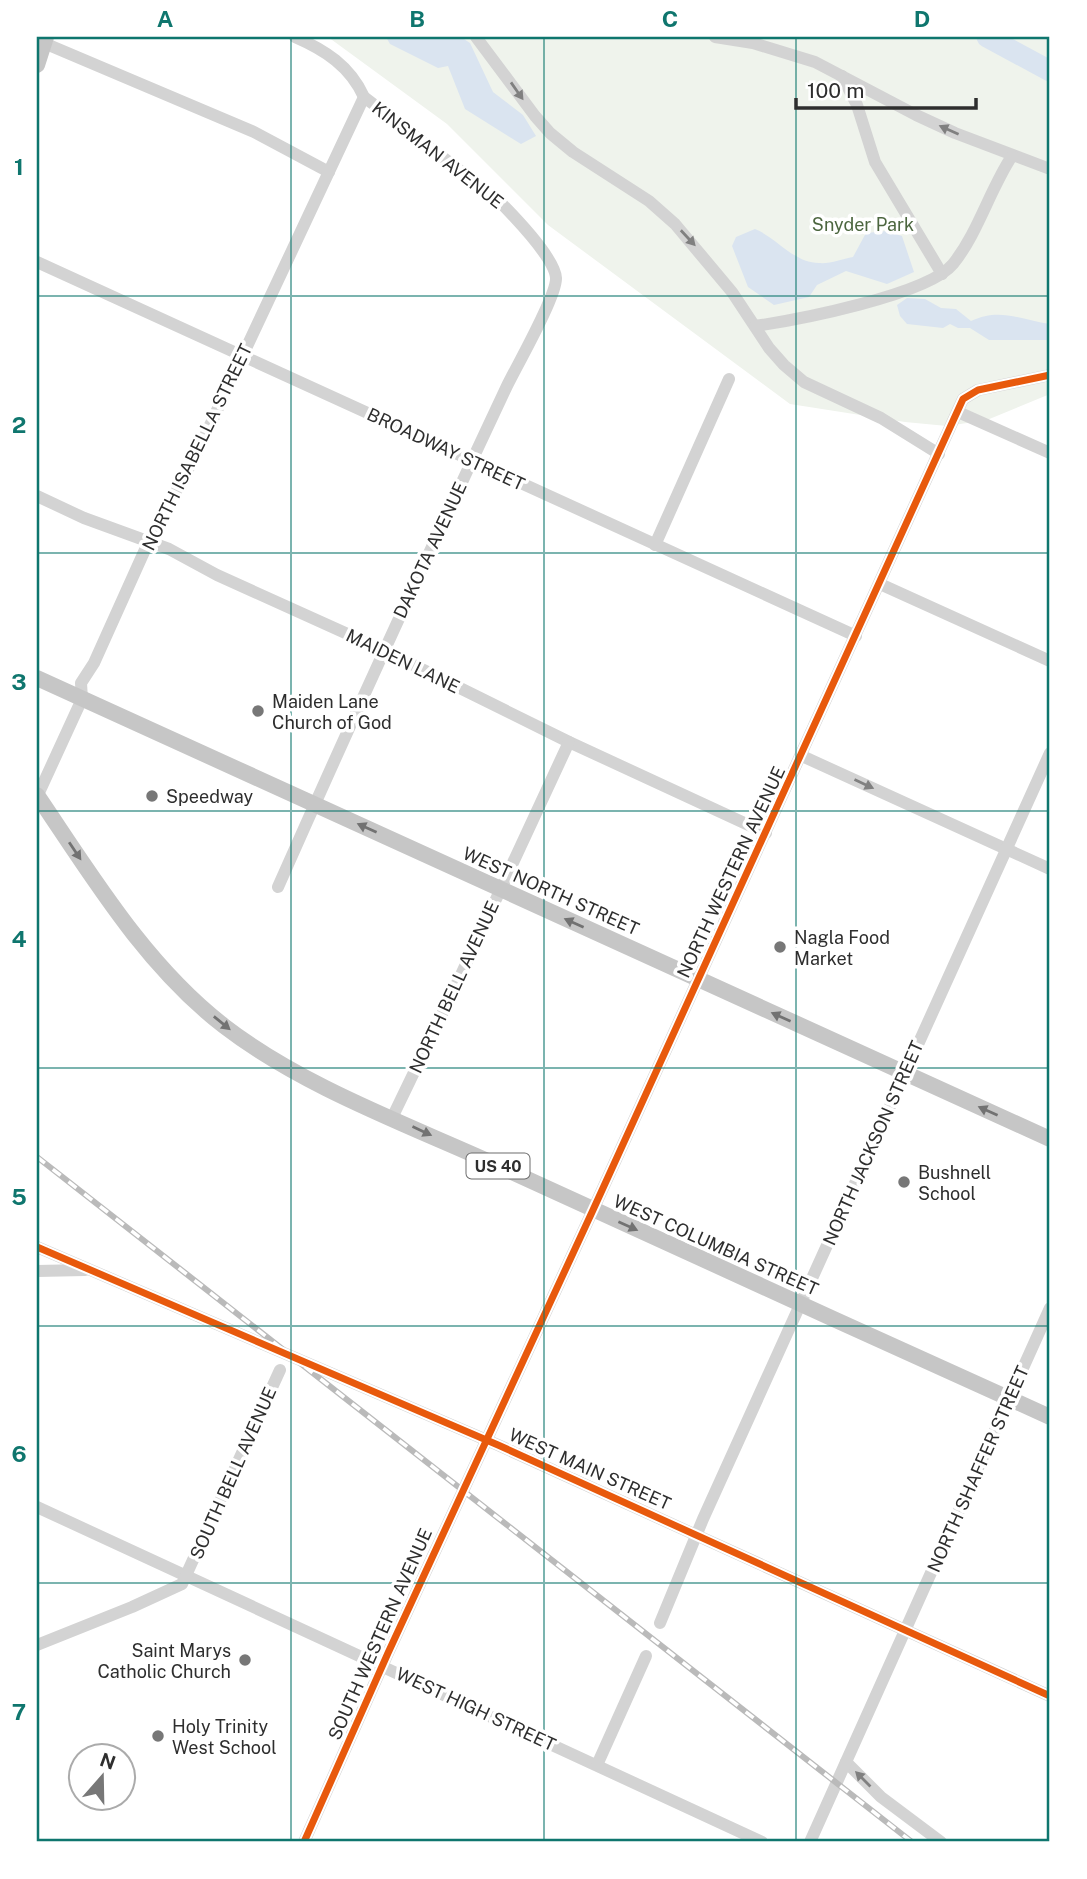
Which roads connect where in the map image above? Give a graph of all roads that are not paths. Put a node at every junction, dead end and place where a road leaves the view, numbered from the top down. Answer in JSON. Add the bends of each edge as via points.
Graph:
{"nodes":[{"id":1,"x":295,"y":37,"type":"edge"},
{"id":2,"x":476,"y":37,"type":"edge"},
{"id":3,"x":715,"y":37,"type":"edge"},
{"id":4,"x":45,"y":40,"type":"edge"},
{"id":5,"x":37,"y":65,"type":"edge"},
{"id":6,"x":842,"y":75,"type":"junction"},
{"id":7,"x":364,"y":97,"type":"junction"},
{"id":8,"x":1012,"y":156,"type":"junction"},
{"id":9,"x":1050,"y":169,"type":"edge"},
{"id":10,"x":329,"y":172,"type":"junction"},
{"id":11,"x":37,"y":262,"type":"edge"},
{"id":12,"x":943,"y":274,"type":"junction"},
{"id":13,"x":755,"y":326,"type":"junction"},
{"id":14,"x":243,"y":355,"type":"junction"},
{"id":15,"x":515,"y":368,"type":"joint"},
{"id":16,"x":1050,"y":375,"type":"edge"},
{"id":17,"x":729,"y":379,"type":"dead end"},
{"id":18,"x":958,"y":412,"type":"junction"},
{"id":19,"x":1050,"y":453,"type":"edge"},
{"id":20,"x":939,"y":454,"type":"junction"},
{"id":21,"x":472,"y":460,"type":"junction"},
{"id":22,"x":37,"y":496,"type":"edge"},
{"id":23,"x":148,"y":543,"type":"junction"},
{"id":24,"x":655,"y":545,"type":"junction"},
{"id":25,"x":880,"y":584,"type":"junction"},
{"id":26,"x":856,"y":636,"type":"junction"},
{"id":27,"x":383,"y":650,"type":"junction"},
{"id":28,"x":1050,"y":661,"type":"edge"},
{"id":29,"x":37,"y":678,"type":"edge"},
{"id":30,"x":82,"y":699,"type":"junction"},
{"id":31,"x":569,"y":742,"type":"junction"},
{"id":32,"x":1050,"y":753,"type":"edge"},
{"id":33,"x":802,"y":756,"type":"junction"},
{"id":34,"x":37,"y":796,"type":"edge"},
{"id":35,"x":314,"y":805,"type":"junction"},
{"id":36,"x":766,"y":832,"type":"junction"},
{"id":37,"x":1007,"y":849,"type":"junction"},
{"id":38,"x":1050,"y":869,"type":"edge"},
{"id":39,"x":278,"y":887,"type":"dead end"},
{"id":40,"x":500,"y":889,"type":"junction"},
{"id":41,"x":698,"y":979,"type":"junction"},
{"id":42,"x":905,"y":1073,"type":"junction"},
{"id":43,"x":392,"y":1118,"type":"junction"},
{"id":44,"x":1050,"y":1139,"type":"edge"},
{"id":45,"x":593,"y":1210,"type":"junction"},
{"id":46,"x":37,"y":1247,"type":"edge"},
{"id":47,"x":37,"y":1270,"type":"edge"},
{"id":48,"x":91,"y":1270,"type":"junction"},
{"id":49,"x":800,"y":1305,"type":"junction"},
{"id":50,"x":1050,"y":1308,"type":"edge"},
{"id":51,"x":280,"y":1370,"type":"dead end"},
{"id":52,"x":1010,"y":1399,"type":"junction"},
{"id":53,"x":1050,"y":1417,"type":"edge"},
{"id":54,"x":487,"y":1440,"type":"junction"},
{"id":55,"x":37,"y":1507,"type":"edge"},
{"id":56,"x":696,"y":1534,"type":"junction"},
{"id":57,"x":186,"y":1576,"type":"junction"},
{"id":58,"x":660,"y":1623,"type":"dead end"},
{"id":59,"x":906,"y":1630,"type":"junction"},
{"id":60,"x":37,"y":1645,"type":"edge"},
{"id":61,"x":646,"y":1656,"type":"dead end"},
{"id":62,"x":383,"y":1666,"type":"junction"},
{"id":63,"x":1050,"y":1696,"type":"edge"},
{"id":64,"x":846,"y":1762,"type":"junction"},
{"id":65,"x":597,"y":1765,"type":"junction"},
{"id":66,"x":304,"y":1842,"type":"edge"},
{"id":67,"x":761,"y":1842,"type":"edge"},
{"id":68,"x":810,"y":1842,"type":"edge"},
{"id":69,"x":941,"y":1842,"type":"edge"}],
"edges":[{"from":1,"to":7,"type":"street","name":"KINSMAN AVENUE","via":[[332,56],[354,78]]},
{"from":2,"to":13,"type":"street","one_way":true,"via":[[550,133],[675,224]]},
{"from":3,"to":6,"type":"street","via":[[786,51]]},
{"from":4,"to":5,"type":"main road"},
{"from":4,"to":10,"type":"street","via":[[254,132]]},
{"from":8,"to":6,"type":"street","one_way":true,"via":[[916,115]]},
{"from":6,"to":12,"type":"street","via":[[875,162]]},
{"from":7,"to":10,"type":"street","name":"NORTH ISABELLA STREET"},
{"from":7,"to":15,"type":"street","name":"KINSMAN AVENUE","via":[[496,198],[551,263],[556,277],[553,295]]},
{"from":8,"to":9,"type":"street"},
{"from":8,"to":12,"type":"street","via":[[960,254]]},
{"from":10,"to":14,"type":"street","name":"NORTH ISABELLA STREET"},
{"from":11,"to":14,"type":"street","name":"BROADWAY STREET"},
{"from":12,"to":13,"type":"street","via":[[831,312]]},
{"from":13,"to":20,"type":"street","via":[[769,348],[804,382],[881,418]]},
{"from":14,"to":21,"type":"street","name":"BROADWAY STREET"},
{"from":14,"to":23,"type":"street","name":"NORTH ISABELLA STREET"},
{"from":15,"to":21,"type":"street","name":"DAKOTA AVENUE"},
{"from":16,"to":18,"type":"street","name":"NORTH WESTERN AVENUE","via":[[978,390],[963,399]]},
{"from":17,"to":24,"type":"street"},
{"from":18,"to":19,"type":"street"},
{"from":18,"to":20,"type":"street","name":"NORTH WESTERN AVENUE"},
{"from":20,"to":25,"type":"street","name":"NORTH WESTERN AVENUE"},
{"from":21,"to":24,"type":"street","name":"BROADWAY STREET"},
{"from":21,"to":27,"type":"street","name":"DAKOTA AVENUE"},
{"from":22,"to":23,"type":"street","name":"MAIDEN LANE"},
{"from":23,"to":27,"type":"street","name":"MAIDEN LANE"},
{"from":23,"to":30,"type":"street","name":"NORTH ISABELLA STREET","via":[[81,684]]},
{"from":24,"to":26,"type":"street","name":"BROADWAY STREET"},
{"from":25,"to":26,"type":"street","name":"NORTH WESTERN AVENUE"},
{"from":25,"to":28,"type":"street"},
{"from":26,"to":33,"type":"street","name":"NORTH WESTERN AVENUE"},
{"from":27,"to":31,"type":"street","name":"MAIDEN LANE"},
{"from":27,"to":35,"type":"street","name":"DAKOTA AVENUE"},
{"from":29,"to":30,"type":"main road","name":"WEST NORTH STREET"},
{"from":30,"to":34,"type":"street","name":"NORTH ISABELLA STREET"},
{"from":30,"to":35,"type":"main road","name":"WEST NORTH STREET"},
{"from":31,"to":36,"type":"street","name":"MAIDEN LANE"},
{"from":31,"to":40,"type":"street","name":"NORTH BELL AVENUE"},
{"from":32,"to":37,"type":"street","name":"NORTH JACKSON STREET"},
{"from":33,"to":36,"type":"street","name":"NORTH WESTERN AVENUE"},
{"from":33,"to":37,"type":"street","one_way":true},
{"from":34,"to":43,"type":"main road","name":"WEST COLUMBIA STREET","number":"US 40","one_way":true,"via":[[144,947],[184,990],[224,1026],[280,1063]]},
{"from":35,"to":39,"type":"street","name":"DAKOTA AVENUE"},
{"from":40,"to":35,"type":"main road","name":"WEST NORTH STREET","one_way":true},
{"from":36,"to":41,"type":"street","name":"NORTH WESTERN AVENUE"},
{"from":37,"to":38,"type":"street"},
{"from":37,"to":42,"type":"street","name":"NORTH JACKSON STREET"},
{"from":41,"to":40,"type":"main road","name":"WEST NORTH STREET","one_way":true},
{"from":40,"to":43,"type":"street","name":"NORTH BELL AVENUE"},
{"from":42,"to":41,"type":"main road","name":"WEST NORTH STREET","one_way":true},
{"from":41,"to":45,"type":"street","name":"NORTH WESTERN AVENUE"},
{"from":44,"to":42,"type":"main road","name":"WEST NORTH STREET","one_way":true},
{"from":42,"to":49,"type":"street","name":"NORTH JACKSON STREET"},
{"from":43,"to":45,"type":"main road","name":"WEST COLUMBIA STREET","number":"US 40","one_way":true},
{"from":45,"to":49,"type":"main road","name":"WEST COLUMBIA STREET","number":"US 40","one_way":true},
{"from":45,"to":54,"type":"street","name":"NORTH WESTERN AVENUE"},
{"from":46,"to":48,"type":"street","name":"WEST MAIN STREET"},
{"from":47,"to":48,"type":"street"},
{"from":48,"to":54,"type":"street","name":"WEST MAIN STREET"},
{"from":49,"to":52,"type":"main road","name":"WEST COLUMBIA STREET","number":"US 40"},
{"from":49,"to":56,"type":"street","name":"NORTH JACKSON STREET"},
{"from":50,"to":52,"type":"street","name":"NORTH SHAFFER STREET"},
{"from":51,"to":57,"type":"street","name":"SOUTH BELL AVENUE"},
{"from":52,"to":53,"type":"main road","name":"WEST COLUMBIA STREET","number":"US 40"},
{"from":52,"to":59,"type":"street","name":"NORTH SHAFFER STREET"},
{"from":54,"to":56,"type":"street","name":"WEST MAIN STREET"},
{"from":54,"to":62,"type":"street","name":"SOUTH WESTERN AVENUE"},
{"from":55,"to":57,"type":"street","name":"WEST HIGH STREET"},
{"from":56,"to":58,"type":"street","name":"NORTH JACKSON STREET"},
{"from":56,"to":59,"type":"street","name":"WEST MAIN STREET"},
{"from":57,"to":60,"type":"street","via":[[174,1589]]},
{"from":57,"to":62,"type":"street","name":"WEST HIGH STREET"},
{"from":59,"to":63,"type":"street","name":"WEST MAIN STREET"},
{"from":59,"to":64,"type":"street","name":"NORTH SHAFFER STREET"},
{"from":61,"to":65,"type":"street"},
{"from":62,"to":65,"type":"street","name":"WEST HIGH STREET"},
{"from":62,"to":66,"type":"street","name":"SOUTH WESTERN AVENUE"},
{"from":64,"to":68,"type":"street","name":"NORTH SHAFFER STREET"},
{"from":69,"to":64,"type":"street","one_way":true,"via":[[881,1797]]},
{"from":65,"to":67,"type":"street","name":"WEST HIGH STREET"}]}
